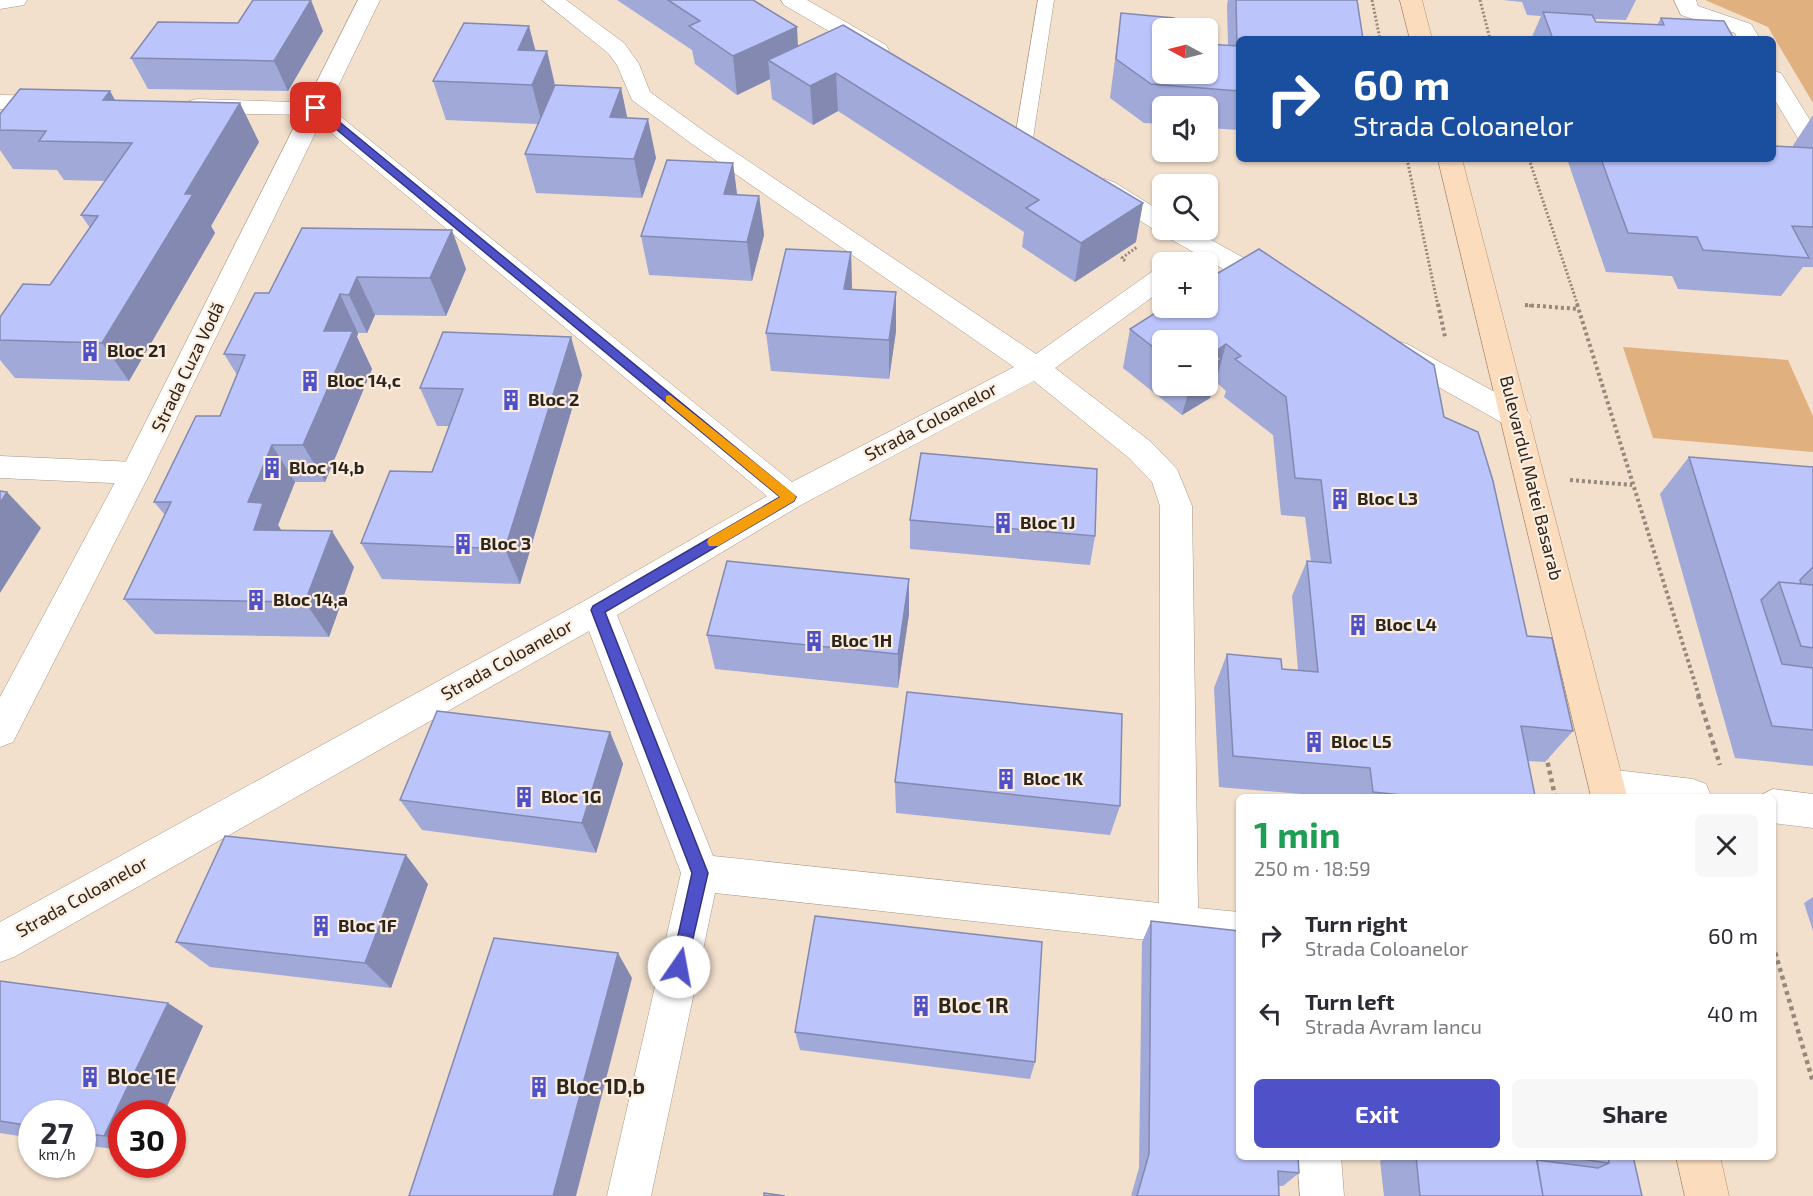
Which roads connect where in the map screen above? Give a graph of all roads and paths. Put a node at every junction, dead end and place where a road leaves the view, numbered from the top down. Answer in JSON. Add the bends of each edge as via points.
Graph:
{"nodes":[{"id":1,"x":16,"y":0,"type":"edge"},
{"id":2,"x":369,"y":0,"type":"edge"},
{"id":3,"x":553,"y":0,"type":"edge"},
{"id":4,"x":792,"y":0,"type":"edge"},
{"id":5,"x":1046,"y":0,"type":"edge"},
{"id":6,"x":1372,"y":0,"type":"edge"},
{"id":7,"x":1411,"y":0,"type":"edge"},
{"id":8,"x":1480,"y":0,"type":"edge"},
{"id":9,"x":1685,"y":0,"type":"edge"},
{"id":10,"x":0,"y":3,"type":"edge"},
{"id":11,"x":1379,"y":36,"type":"edge"},
{"id":12,"x":1420,"y":36,"type":"edge"},
{"id":13,"x":1489,"y":36,"type":"edge"},
{"id":14,"x":1747,"y":36,"type":"edge"},
{"id":15,"x":894,"y":60,"type":"edge"},
{"id":16,"x":1776,"y":83,"type":"edge"},
{"id":17,"x":0,"y":102,"type":"edge"},
{"id":18,"x":81,"y":103,"type":"edge"},
{"id":19,"x":174,"y":105,"type":"edge"},
{"id":20,"x":316,"y":108,"type":"junction"},
{"id":21,"x":1004,"y":126,"type":"edge"},
{"id":22,"x":1813,"y":141,"type":"edge"},
{"id":23,"x":1033,"y":144,"type":"joint"},
{"id":24,"x":1408,"y":162,"type":"edge"},
{"id":25,"x":1451,"y":162,"type":"edge"},
{"id":26,"x":1530,"y":162,"type":"edge"},
{"id":27,"x":1090,"y":179,"type":"edge"},
{"id":28,"x":1152,"y":217,"type":"edge"},
{"id":29,"x":1182,"y":240,"type":"edge"},
{"id":30,"x":1192,"y":252,"type":"edge"},
{"id":31,"x":1218,"y":265,"type":"edge"},
{"id":32,"x":1152,"y":284,"type":"edge"},
{"id":33,"x":1299,"y":299,"type":"edge"},
{"id":34,"x":1437,"y":299,"type":"dead end"},
{"id":35,"x":1371,"y":338,"type":"edge"},
{"id":36,"x":1036,"y":368,"type":"junction"},
{"id":37,"x":1516,"y":417,"type":"junction"},
{"id":38,"x":0,"y":467,"type":"edge"},
{"id":39,"x":135,"y":473,"type":"junction"},
{"id":40,"x":790,"y":497,"type":"junction"},
{"id":41,"x":598,"y":610,"type":"junction"},
{"id":42,"x":0,"y":731,"type":"edge"},
{"id":43,"x":1545,"y":750,"type":"edge"},
{"id":44,"x":1723,"y":774,"type":"dead end"},
{"id":45,"x":1608,"y":791,"type":"edge"},
{"id":46,"x":1555,"y":794,"type":"edge"},
{"id":47,"x":1659,"y":794,"type":"edge"},
{"id":48,"x":1776,"y":806,"type":"edge"},
{"id":49,"x":1813,"y":811,"type":"edge"},
{"id":50,"x":700,"y":873,"type":"junction"},
{"id":51,"x":1179,"y":924,"type":"junction"},
{"id":52,"x":1236,"y":931,"type":"edge"},
{"id":53,"x":0,"y":943,"type":"edge"},
{"id":54,"x":1776,"y":955,"type":"edge"},
{"id":55,"x":1813,"y":1082,"type":"edge"},
{"id":56,"x":1319,"y":1160,"type":"edge"},
{"id":57,"x":1699,"y":1160,"type":"edge"},
{"id":58,"x":628,"y":1196,"type":"edge"},
{"id":59,"x":1322,"y":1196,"type":"edge"},
{"id":60,"x":1707,"y":1196,"type":"edge"}],
"edges":[{"from":1,"to":10,"type":"street"},
{"from":2,"to":20,"type":"street","name":"Strada Cuza Vodă"},
{"from":3,"to":36,"type":"street","via":[[616,48],[628,64],[639,95]]},
{"from":4,"to":15,"type":"street"},
{"from":5,"to":23,"type":"lane"},
{"from":6,"to":11,"type":"path"},
{"from":7,"to":12,"type":"main road"},
{"from":8,"to":13,"type":"path"},
{"from":9,"to":14,"type":"street","via":[[1689,10],[1743,29]]},
{"from":16,"to":22,"type":"street"},
{"from":17,"to":18,"type":"street"},
{"from":19,"to":20,"type":"street"},
{"from":20,"to":39,"type":"street","name":"Strada Cuza Vodă"},
{"from":20,"to":40,"type":"street"},
{"from":21,"to":23,"type":"street"},
{"from":24,"to":34,"type":"path"},
{"from":25,"to":37,"type":"main road","name":"Bulevardul Matei Basarab"},
{"from":26,"to":44,"type":"path"},
{"from":27,"to":28,"type":"street"},
{"from":29,"to":30,"type":"street"},
{"from":31,"to":33,"type":"street"},
{"from":32,"to":36,"type":"street","name":"Strada Coloanelor"},
{"from":35,"to":37,"type":"street"},
{"from":36,"to":40,"type":"street","name":"Strada Coloanelor"},
{"from":36,"to":51,"type":"street","via":[[1140,450],[1166,477],[1176,506]]},
{"from":37,"to":45,"type":"main road","name":"Bulevardul Matei Basarab"},
{"from":38,"to":39,"type":"street"},
{"from":39,"to":42,"type":"street","name":"Strada Cuza Vodă"},
{"from":40,"to":41,"type":"street","name":"Strada Coloanelor"},
{"from":41,"to":50,"type":"street"},
{"from":41,"to":53,"type":"street","name":"Strada Coloanelor"},
{"from":43,"to":46,"type":"path"},
{"from":45,"to":47,"type":"street"},
{"from":48,"to":49,"type":"street"},
{"from":50,"to":51,"type":"street"},
{"from":50,"to":58,"type":"street"},
{"from":51,"to":52,"type":"street"},
{"from":54,"to":55,"type":"path"},
{"from":56,"to":59,"type":"street"},
{"from":57,"to":60,"type":"main road"}]}
